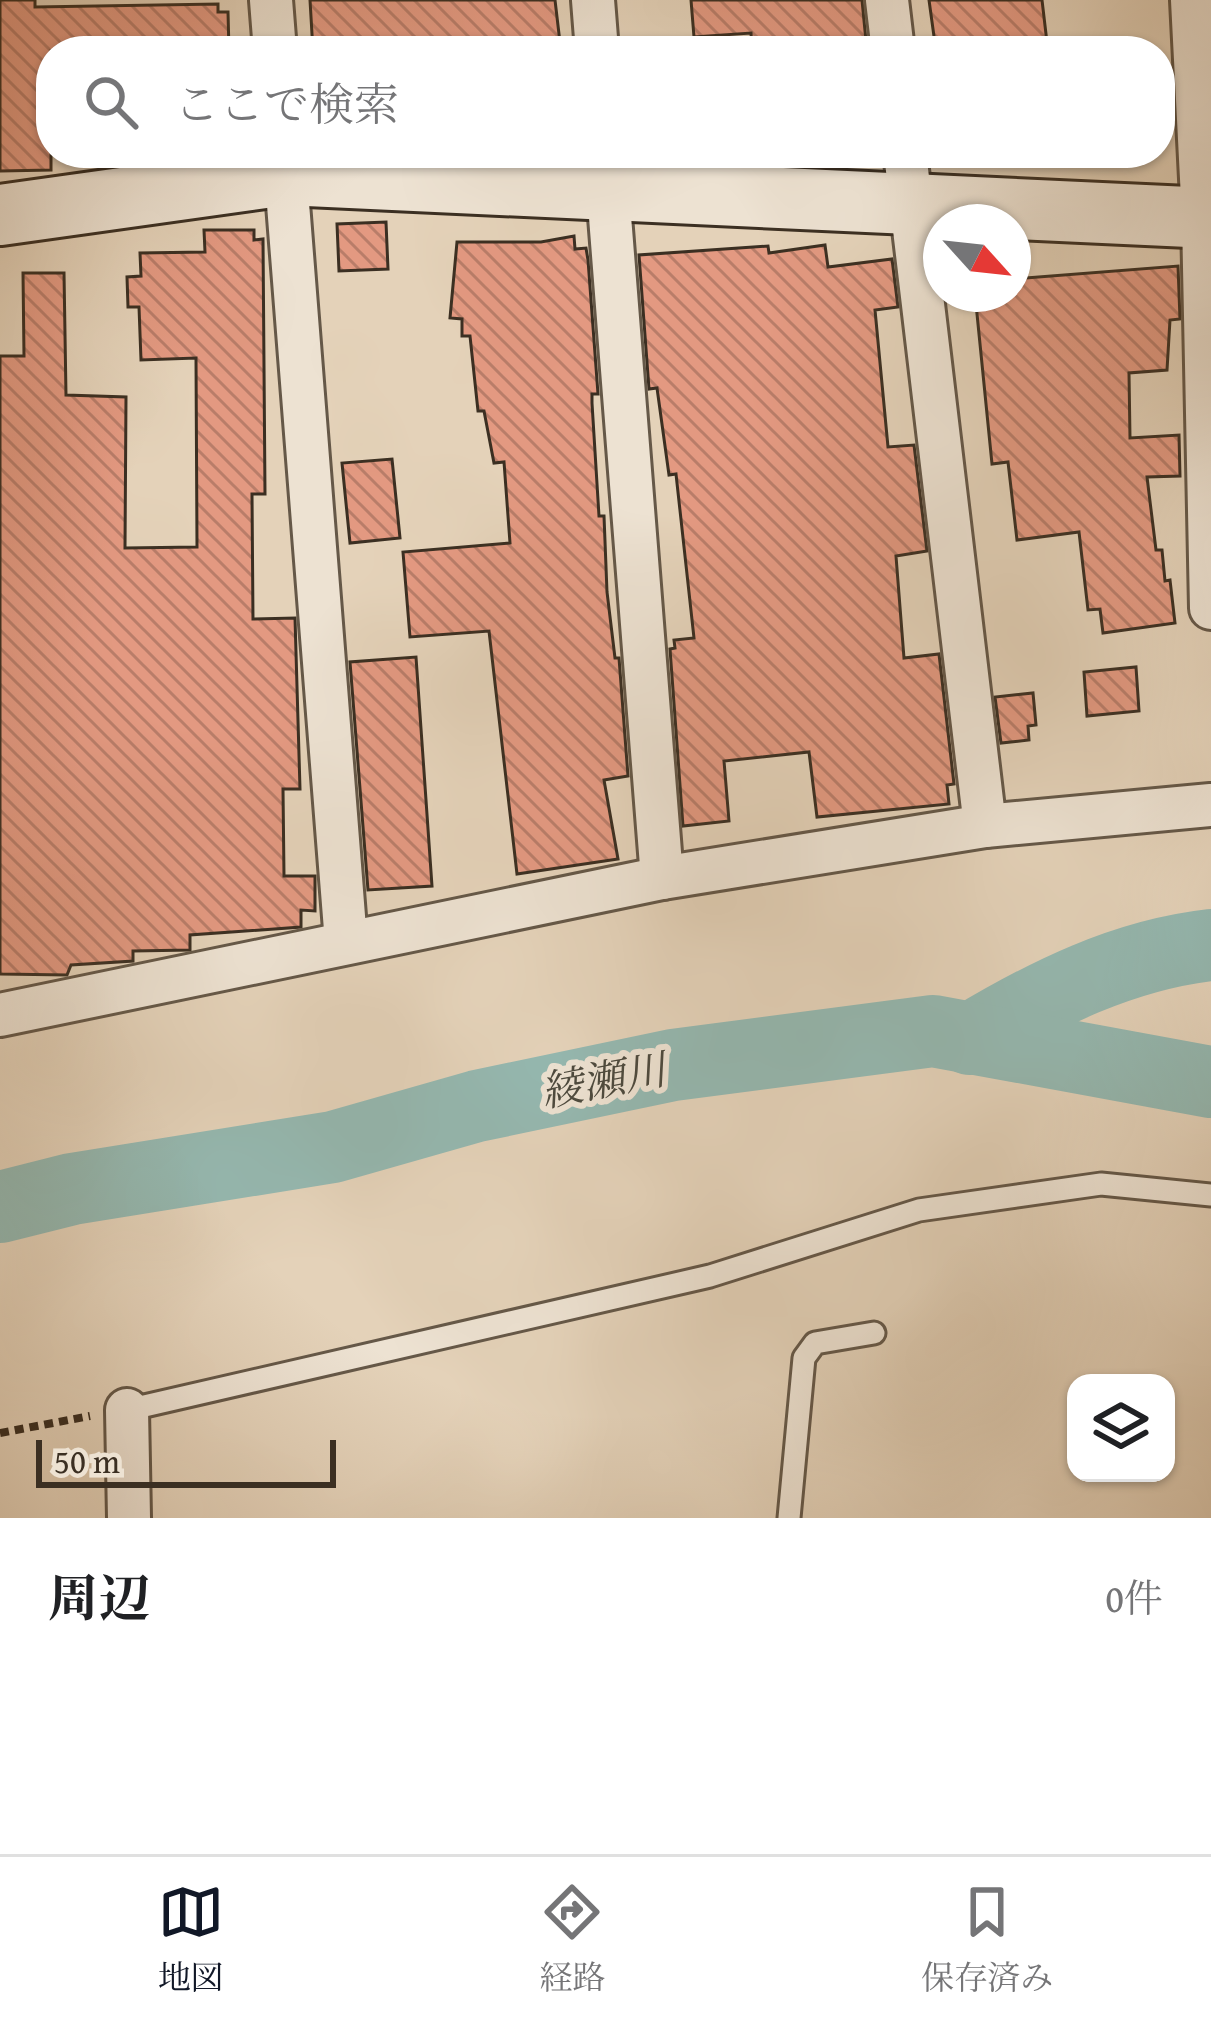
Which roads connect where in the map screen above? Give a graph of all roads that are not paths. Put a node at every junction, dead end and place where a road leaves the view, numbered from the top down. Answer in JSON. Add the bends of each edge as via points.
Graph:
{"nodes":[{"id":1,"x":271,"y":0,"type":"edge"},
{"id":2,"x":593,"y":0,"type":"edge"},
{"id":3,"x":887,"y":0,"type":"edge"},
{"id":4,"x":1192,"y":0,"type":"edge"},
{"id":5,"x":274,"y":36,"type":"edge"},
{"id":6,"x":596,"y":36,"type":"edge"},
{"id":7,"x":891,"y":36,"type":"edge"},
{"id":8,"x":263,"y":168,"type":"edge"},
{"id":9,"x":285,"y":168,"type":"edge"},
{"id":10,"x":499,"y":168,"type":"edge"},
{"id":11,"x":606,"y":170,"type":"edge"},
{"id":12,"x":908,"y":178,"type":"edge"},
{"id":13,"x":0,"y":215,"type":"edge"},
{"id":14,"x":1207,"y":218,"type":"edge"},
{"id":15,"x":1211,"y":608,"type":"edge"},
{"id":16,"x":1211,"y":805,"type":"edge"},
{"id":17,"x":985,"y":826,"type":"junction"},
{"id":18,"x":662,"y":878,"type":"junction"},
{"id":19,"x":346,"y":942,"type":"junction"},
{"id":20,"x":0,"y":1015,"type":"edge"},
{"id":21,"x":1211,"y":1195,"type":"edge"},
{"id":22,"x":874,"y":1333,"type":"dead end"},
{"id":23,"x":127,"y":1410,"type":"joint"},
{"id":24,"x":129,"y":1518,"type":"edge"},
{"id":25,"x":789,"y":1518,"type":"edge"}],
"edges":[{"from":1,"to":5,"type":"street"},
{"from":2,"to":6,"type":"street"},
{"from":3,"to":7,"type":"street"},
{"from":4,"to":14,"type":"street"},
{"from":8,"to":13,"type":"street"},
{"from":9,"to":19,"type":"street"},
{"from":10,"to":11,"type":"street"},
{"from":11,"to":12,"type":"street"},
{"from":11,"to":18,"type":"street"},
{"from":12,"to":14,"type":"street"},
{"from":12,"to":17,"type":"street"},
{"from":14,"to":15,"type":"street"},
{"from":16,"to":17,"type":"street"},
{"from":17,"to":18,"type":"street"},
{"from":18,"to":19,"type":"street"},
{"from":19,"to":20,"type":"street"},
{"from":21,"to":23,"type":"lane","via":[[1101,1184],[919,1210],[710,1276]]},
{"from":22,"to":25,"type":"lane","via":[[815,1343],[804,1358]]},
{"from":23,"to":24,"type":"street"}]}
